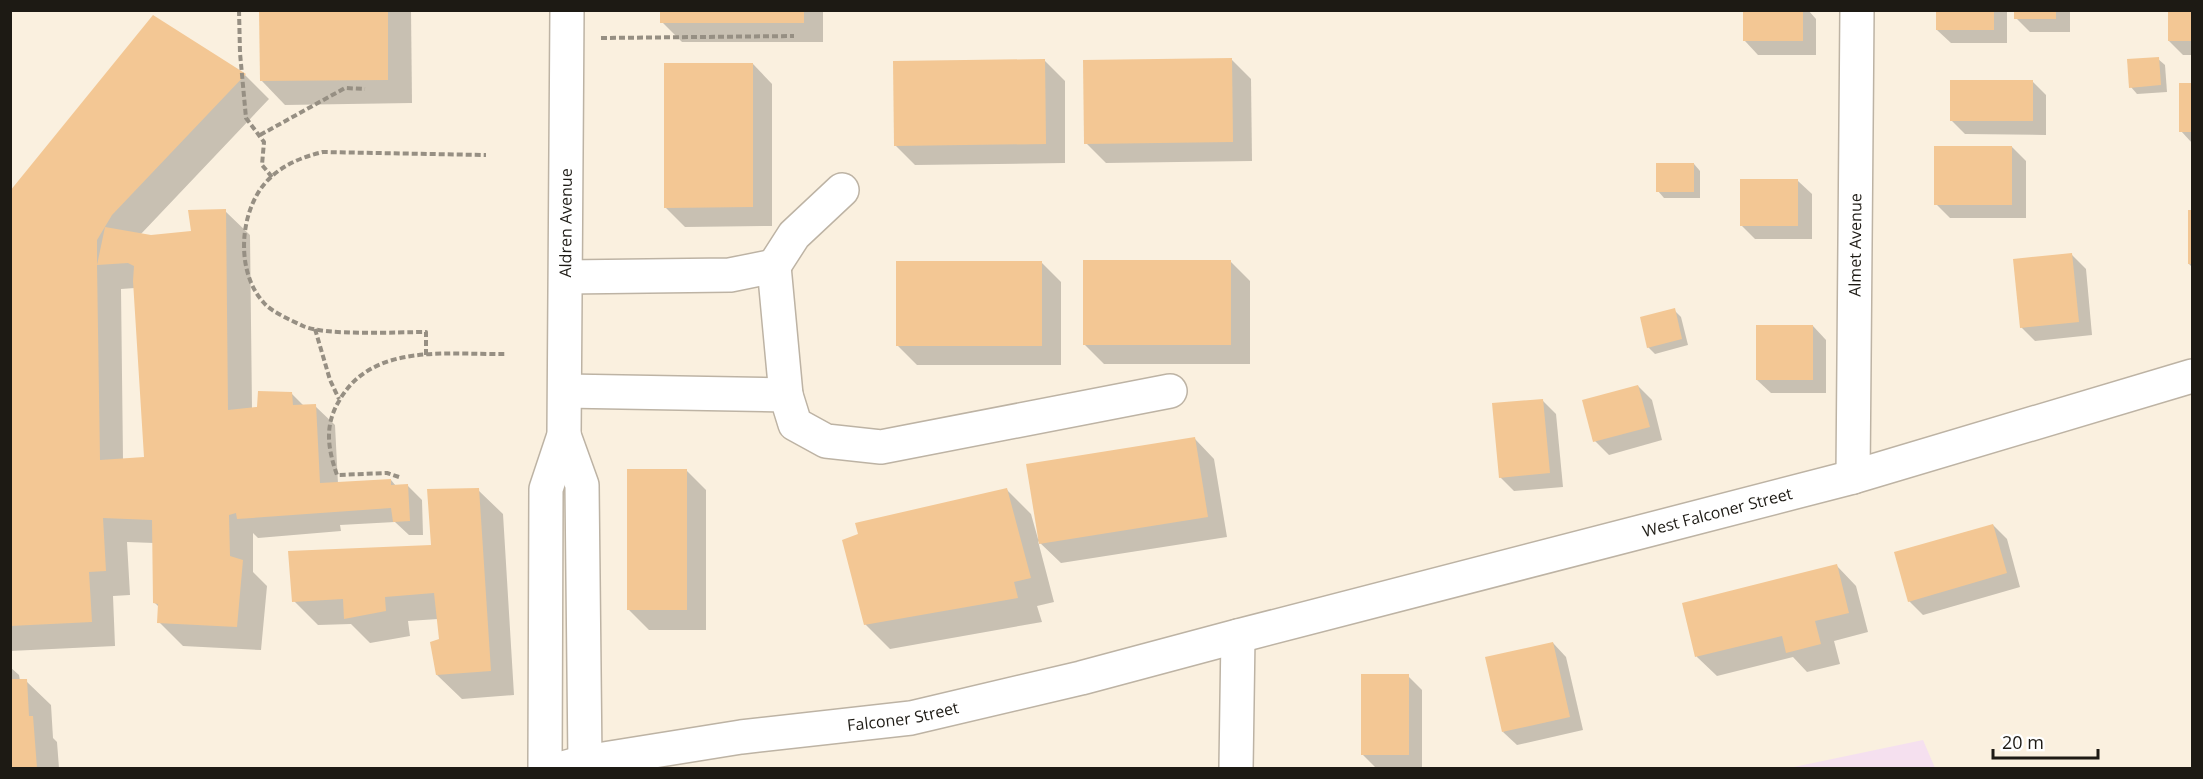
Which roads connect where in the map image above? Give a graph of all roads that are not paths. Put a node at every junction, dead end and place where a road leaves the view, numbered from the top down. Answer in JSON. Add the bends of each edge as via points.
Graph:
{"nodes":[{"id":1,"x":567,"y":10,"type":"edge"},
{"id":2,"x":1857,"y":10,"type":"edge"},
{"id":3,"x":843,"y":189,"type":"dead end"},
{"id":4,"x":774,"y":266,"type":"junction"},
{"id":5,"x":566,"y":277,"type":"junction"},
{"id":6,"x":2193,"y":376,"type":"edge"},
{"id":7,"x":565,"y":391,"type":"junction"},
{"id":8,"x":1170,"y":391,"type":"dead end"},
{"id":9,"x":786,"y":395,"type":"junction"},
{"id":10,"x":1852,"y":477,"type":"junction"},
{"id":11,"x":1238,"y":636,"type":"junction"},
{"id":12,"x":567,"y":767,"type":"edge"},
{"id":13,"x":1236,"y":768,"type":"edge"}],
"edges":[{"from":1,"to":5,"type":"street","name":"Aldren Avenue"},
{"from":2,"to":10,"type":"street","name":"Almet Avenue"},
{"from":3,"to":4,"type":"street","via":[[794,235]]},
{"from":4,"to":5,"type":"street","via":[[730,275]]},
{"from":4,"to":9,"type":"street"},
{"from":5,"to":7,"type":"street","name":"Aldren Avenue"},
{"from":6,"to":10,"type":"street","name":"West Falconer Street"},
{"from":7,"to":9,"type":"street"},
{"from":7,"to":12,"type":"street","name":"Aldren Avenue","via":[[564,435],[546,489]]},
{"from":8,"to":9,"type":"street","via":[[881,447],[826,441],[795,424]]},
{"from":10,"to":11,"type":"street","name":"West Falconer Street"},
{"from":11,"to":12,"type":"street","name":"Falconer Street","via":[[911,718],[741,737]]},
{"from":11,"to":13,"type":"street"}]}
